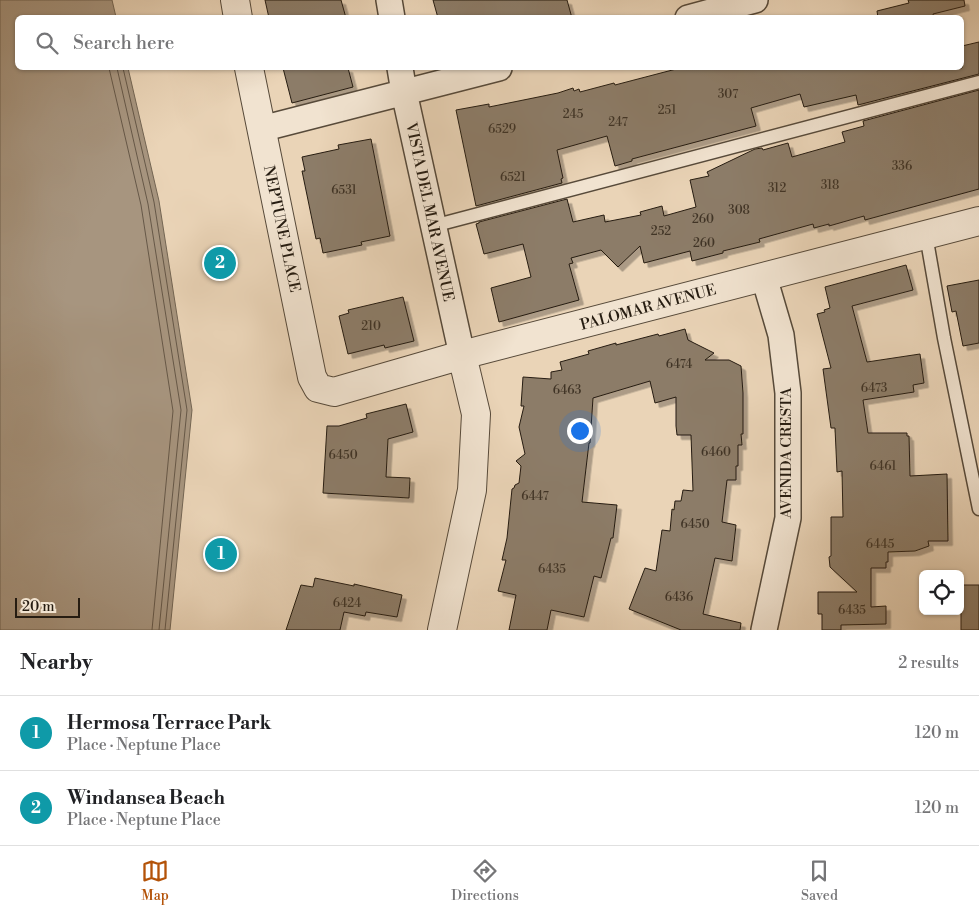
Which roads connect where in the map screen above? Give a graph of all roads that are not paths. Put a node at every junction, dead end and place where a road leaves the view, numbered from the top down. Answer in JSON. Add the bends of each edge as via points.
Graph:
{"nodes":[{"id":1,"x":235,"y":0,"type":"edge"},
{"id":2,"x":389,"y":0,"type":"edge"},
{"id":3,"x":755,"y":0,"type":"edge"},
{"id":4,"x":238,"y":15,"type":"edge"},
{"id":5,"x":392,"y":15,"type":"edge"},
{"id":6,"x":699,"y":15,"type":"edge"},
{"id":7,"x":249,"y":70,"type":"edge"},
{"id":8,"x":400,"y":70,"type":"edge"},
{"id":9,"x":491,"y":70,"type":"edge"},
{"id":10,"x":979,"y":82,"type":"edge"},
{"id":11,"x":404,"y":92,"type":"junction"},
{"id":12,"x":261,"y":129,"type":"junction"},
{"id":13,"x":979,"y":221,"type":"edge"},
{"id":14,"x":433,"y":226,"type":"junction"},
{"id":15,"x":926,"y":235,"type":"junction"},
{"id":16,"x":764,"y":276,"type":"junction"},
{"id":17,"x":462,"y":356,"type":"junction"},
{"id":18,"x":318,"y":388,"type":"joint"},
{"id":19,"x":979,"y":509,"type":"edge"},
{"id":20,"x":442,"y":630,"type":"edge"},
{"id":21,"x":764,"y":630,"type":"edge"}],
"edges":[{"from":1,"to":4,"type":"street"},
{"from":2,"to":5,"type":"street"},
{"from":3,"to":6,"type":"street"},
{"from":7,"to":12,"type":"street","name":"NEPTUNE PLACE"},
{"from":8,"to":11,"type":"street","name":"VISTA DEL MAR AVENUE"},
{"from":9,"to":11,"type":"street"},
{"from":10,"to":14,"type":"lane"},
{"from":11,"to":12,"type":"street"},
{"from":11,"to":14,"type":"street","name":"VISTA DEL MAR AVENUE"},
{"from":12,"to":18,"type":"street","name":"NEPTUNE PLACE","via":[[312,377]]},
{"from":13,"to":15,"type":"street","name":"PALOMAR AVENUE"},
{"from":14,"to":17,"type":"street","name":"VISTA DEL MAR AVENUE"},
{"from":15,"to":16,"type":"street","name":"PALOMAR AVENUE"},
{"from":15,"to":19,"type":"lane"},
{"from":16,"to":17,"type":"street","name":"PALOMAR AVENUE"},
{"from":16,"to":21,"type":"street","name":"AVENIDA CRESTA","via":[[781,335],[788,393],[788,518]]},
{"from":17,"to":18,"type":"street","name":"PALOMAR AVENUE","via":[[334,392]]},
{"from":17,"to":20,"type":"street","via":[[476,414],[472,490]]}]}
